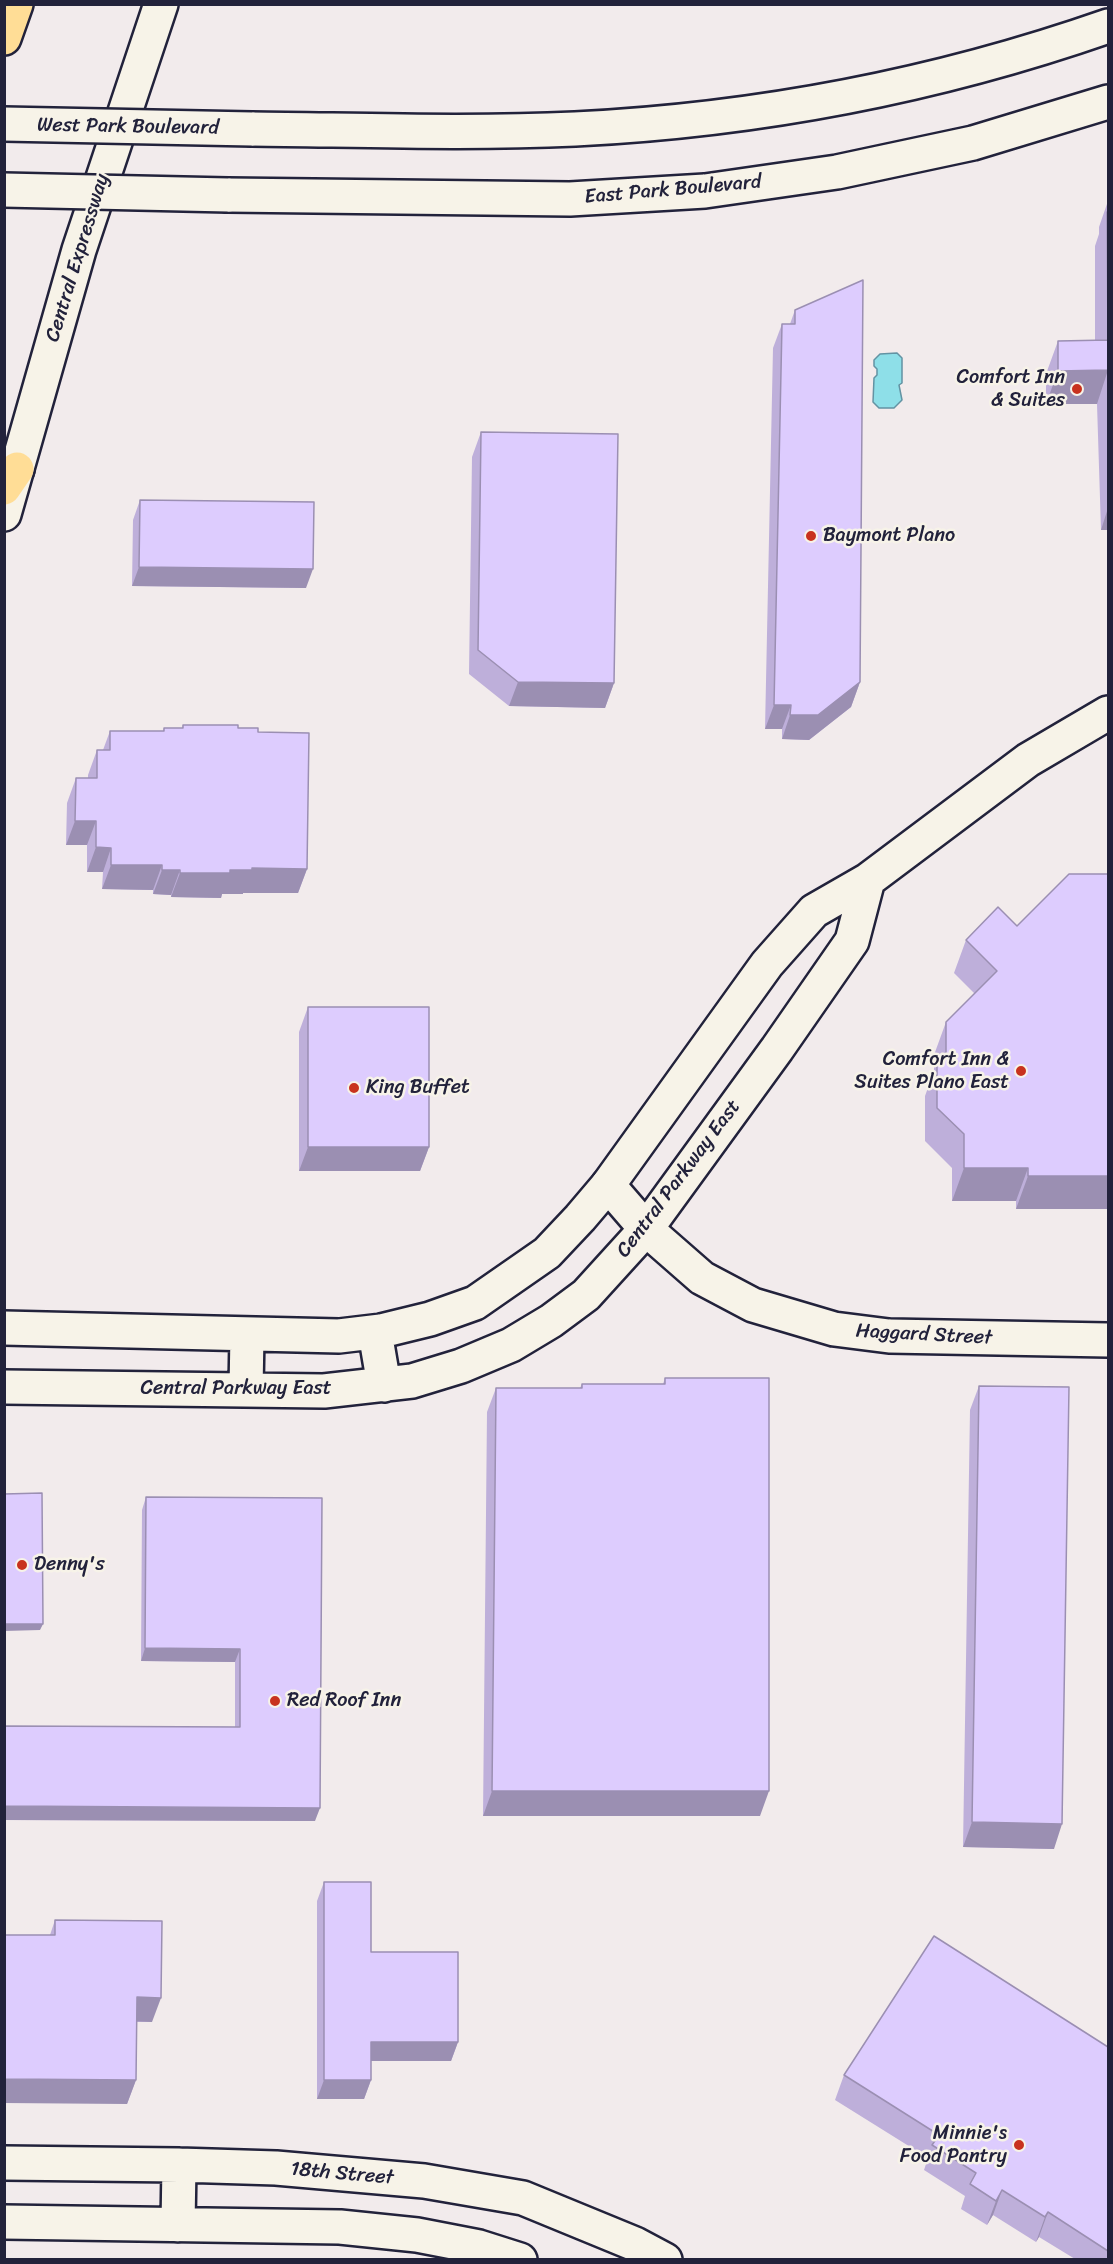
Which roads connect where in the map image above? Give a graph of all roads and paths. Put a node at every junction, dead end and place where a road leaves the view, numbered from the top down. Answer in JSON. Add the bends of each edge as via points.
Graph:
{"nodes":[{"id":1,"x":16,"y":4,"type":"edge"},
{"id":2,"x":161,"y":4,"type":"edge"},
{"id":3,"x":1108,"y":26,"type":"edge"},
{"id":4,"x":4,"y":38,"type":"edge"},
{"id":5,"x":1108,"y":102,"type":"edge"},
{"id":6,"x":4,"y":124,"type":"edge"},
{"id":7,"x":4,"y":190,"type":"edge"},
{"id":8,"x":11,"y":478,"type":"edge"},
{"id":9,"x":4,"y":514,"type":"edge"},
{"id":10,"x":1108,"y":713,"type":"edge"},
{"id":11,"x":868,"y":880,"type":"junction"},
{"id":12,"x":608,"y":1185,"type":"junction"},
{"id":13,"x":646,"y":1229,"type":"junction"},
{"id":14,"x":4,"y":1328,"type":"edge"},
{"id":15,"x":375,"y":1332,"type":"junction"},
{"id":16,"x":247,"y":1334,"type":"junction"},
{"id":17,"x":1108,"y":1340,"type":"edge"},
{"id":18,"x":384,"y":1385,"type":"junction"},
{"id":19,"x":4,"y":1387,"type":"edge"},
{"id":20,"x":246,"y":1390,"type":"junction"},
{"id":21,"x":4,"y":2163,"type":"edge"},
{"id":22,"x":179,"y":2165,"type":"junction"},
{"id":23,"x":4,"y":2222,"type":"edge"},
{"id":24,"x":178,"y":2225,"type":"junction"},
{"id":25,"x":520,"y":2259,"type":"edge"},
{"id":26,"x":665,"y":2259,"type":"edge"}],
"edges":[{"from":1,"to":4,"type":"highway"},
{"from":2,"to":8,"type":"street","name":"Central Expressway","via":[[79,250]]},
{"from":3,"to":6,"type":"street","name":"West Park Boulevard","bridge":true,"via":[[964,71],[836,100],[715,117],[574,129],[417,131]]},
{"from":5,"to":7,"type":"street","name":"East Park Boulevard","bridge":true,"via":[[973,143],[837,172],[705,191],[570,199]]},
{"from":8,"to":9,"type":"street","name":"Central Expressway"},
{"from":10,"to":11,"type":"street","via":[[1028,760]]},
{"from":11,"to":12,"type":"street","via":[[814,911],[767,964]]},
{"from":11,"to":13,"type":"street","name":"Central Parkway East","via":[[852,941]]},
{"from":12,"to":13,"type":"street","name":"Haggard Street"},
{"from":12,"to":15,"type":"street","via":[[547,1253],[475,1303]]},
{"from":13,"to":17,"type":"street","name":"Haggard Street","via":[[702,1278],[753,1305],[834,1329],[889,1336]]},
{"from":13,"to":18,"type":"street","name":"Central Parkway East","via":[[586,1295],[511,1345],[412,1382]]},
{"from":14,"to":16,"type":"street"},
{"from":15,"to":16,"type":"street","via":[[339,1336]]},
{"from":15,"to":18,"type":"street"},
{"from":16,"to":20,"type":"street"},
{"from":18,"to":20,"type":"street","name":"Central Parkway East","via":[[324,1391]]},
{"from":19,"to":20,"type":"street","name":"Central Parkway East"},
{"from":21,"to":22,"type":"street","name":"18th Street"},
{"from":22,"to":24,"type":"street"},
{"from":22,"to":26,"type":"street","name":"18th Street","via":[[276,2168],[424,2181],[523,2198]]},
{"from":23,"to":24,"type":"street"},
{"from":24,"to":25,"type":"street","via":[[351,2228],[417,2235]]}]}
